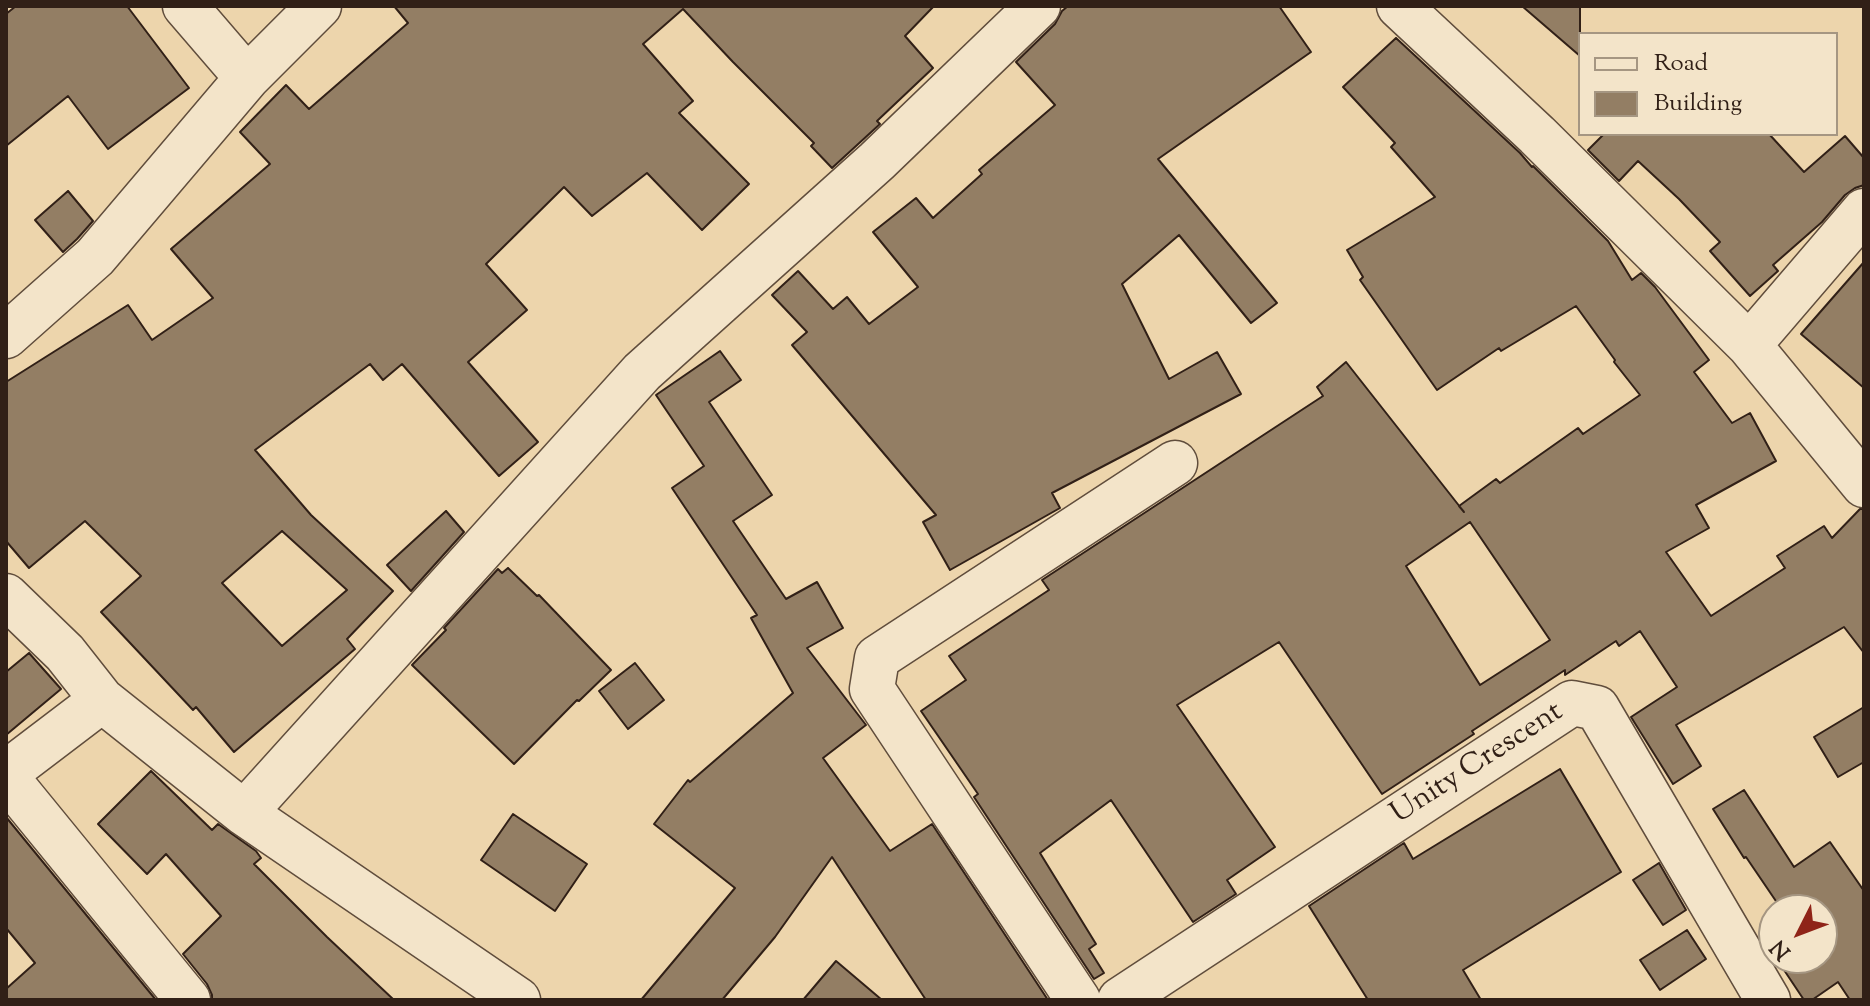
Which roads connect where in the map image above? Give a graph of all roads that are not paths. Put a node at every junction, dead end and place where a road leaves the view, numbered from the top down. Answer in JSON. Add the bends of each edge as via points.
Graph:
{"nodes":[{"id":1,"x":185,"y":6,"type":"edge"},
{"id":2,"x":319,"y":6,"type":"edge"},
{"id":3,"x":1038,"y":6,"type":"edge"},
{"id":4,"x":1399,"y":6,"type":"edge"},
{"id":5,"x":247,"y":78,"type":"junction"},
{"id":6,"x":1864,"y":211,"type":"edge"},
{"id":7,"x":6,"y":336,"type":"edge"},
{"id":8,"x":1749,"y":345,"type":"junction"},
{"id":9,"x":1175,"y":463,"type":"dead end"},
{"id":10,"x":1864,"y":485,"type":"edge"},
{"id":11,"x":6,"y":596,"type":"edge"},
{"id":12,"x":102,"y":700,"type":"junction"},
{"id":13,"x":6,"y":775,"type":"edge"},
{"id":14,"x":244,"y":813,"type":"junction"},
{"id":15,"x":188,"y":1000,"type":"edge"},
{"id":16,"x":518,"y":1000,"type":"edge"},
{"id":17,"x":1078,"y":1000,"type":"edge"},
{"id":18,"x":1120,"y":1000,"type":"edge"},
{"id":19,"x":1768,"y":1000,"type":"edge"}],
"edges":[{"from":1,"to":5,"type":"street"},
{"from":2,"to":5,"type":"street"},
{"from":3,"to":14,"type":"street","via":[[877,161],[642,372]]},
{"from":4,"to":8,"type":"street"},
{"from":5,"to":7,"type":"street","via":[[95,257]]},
{"from":6,"to":8,"type":"street"},
{"from":8,"to":10,"type":"street"},
{"from":9,"to":17,"type":"street","via":[[877,658],[872,689]]},
{"from":11,"to":12,"type":"street","via":[[65,653]]},
{"from":12,"to":13,"type":"street"},
{"from":12,"to":14,"type":"street"},
{"from":13,"to":15,"type":"street"},
{"from":14,"to":16,"type":"street"},
{"from":18,"to":19,"type":"street","name":"Unity Crescent","via":[[1572,703],[1597,708]]}]}
